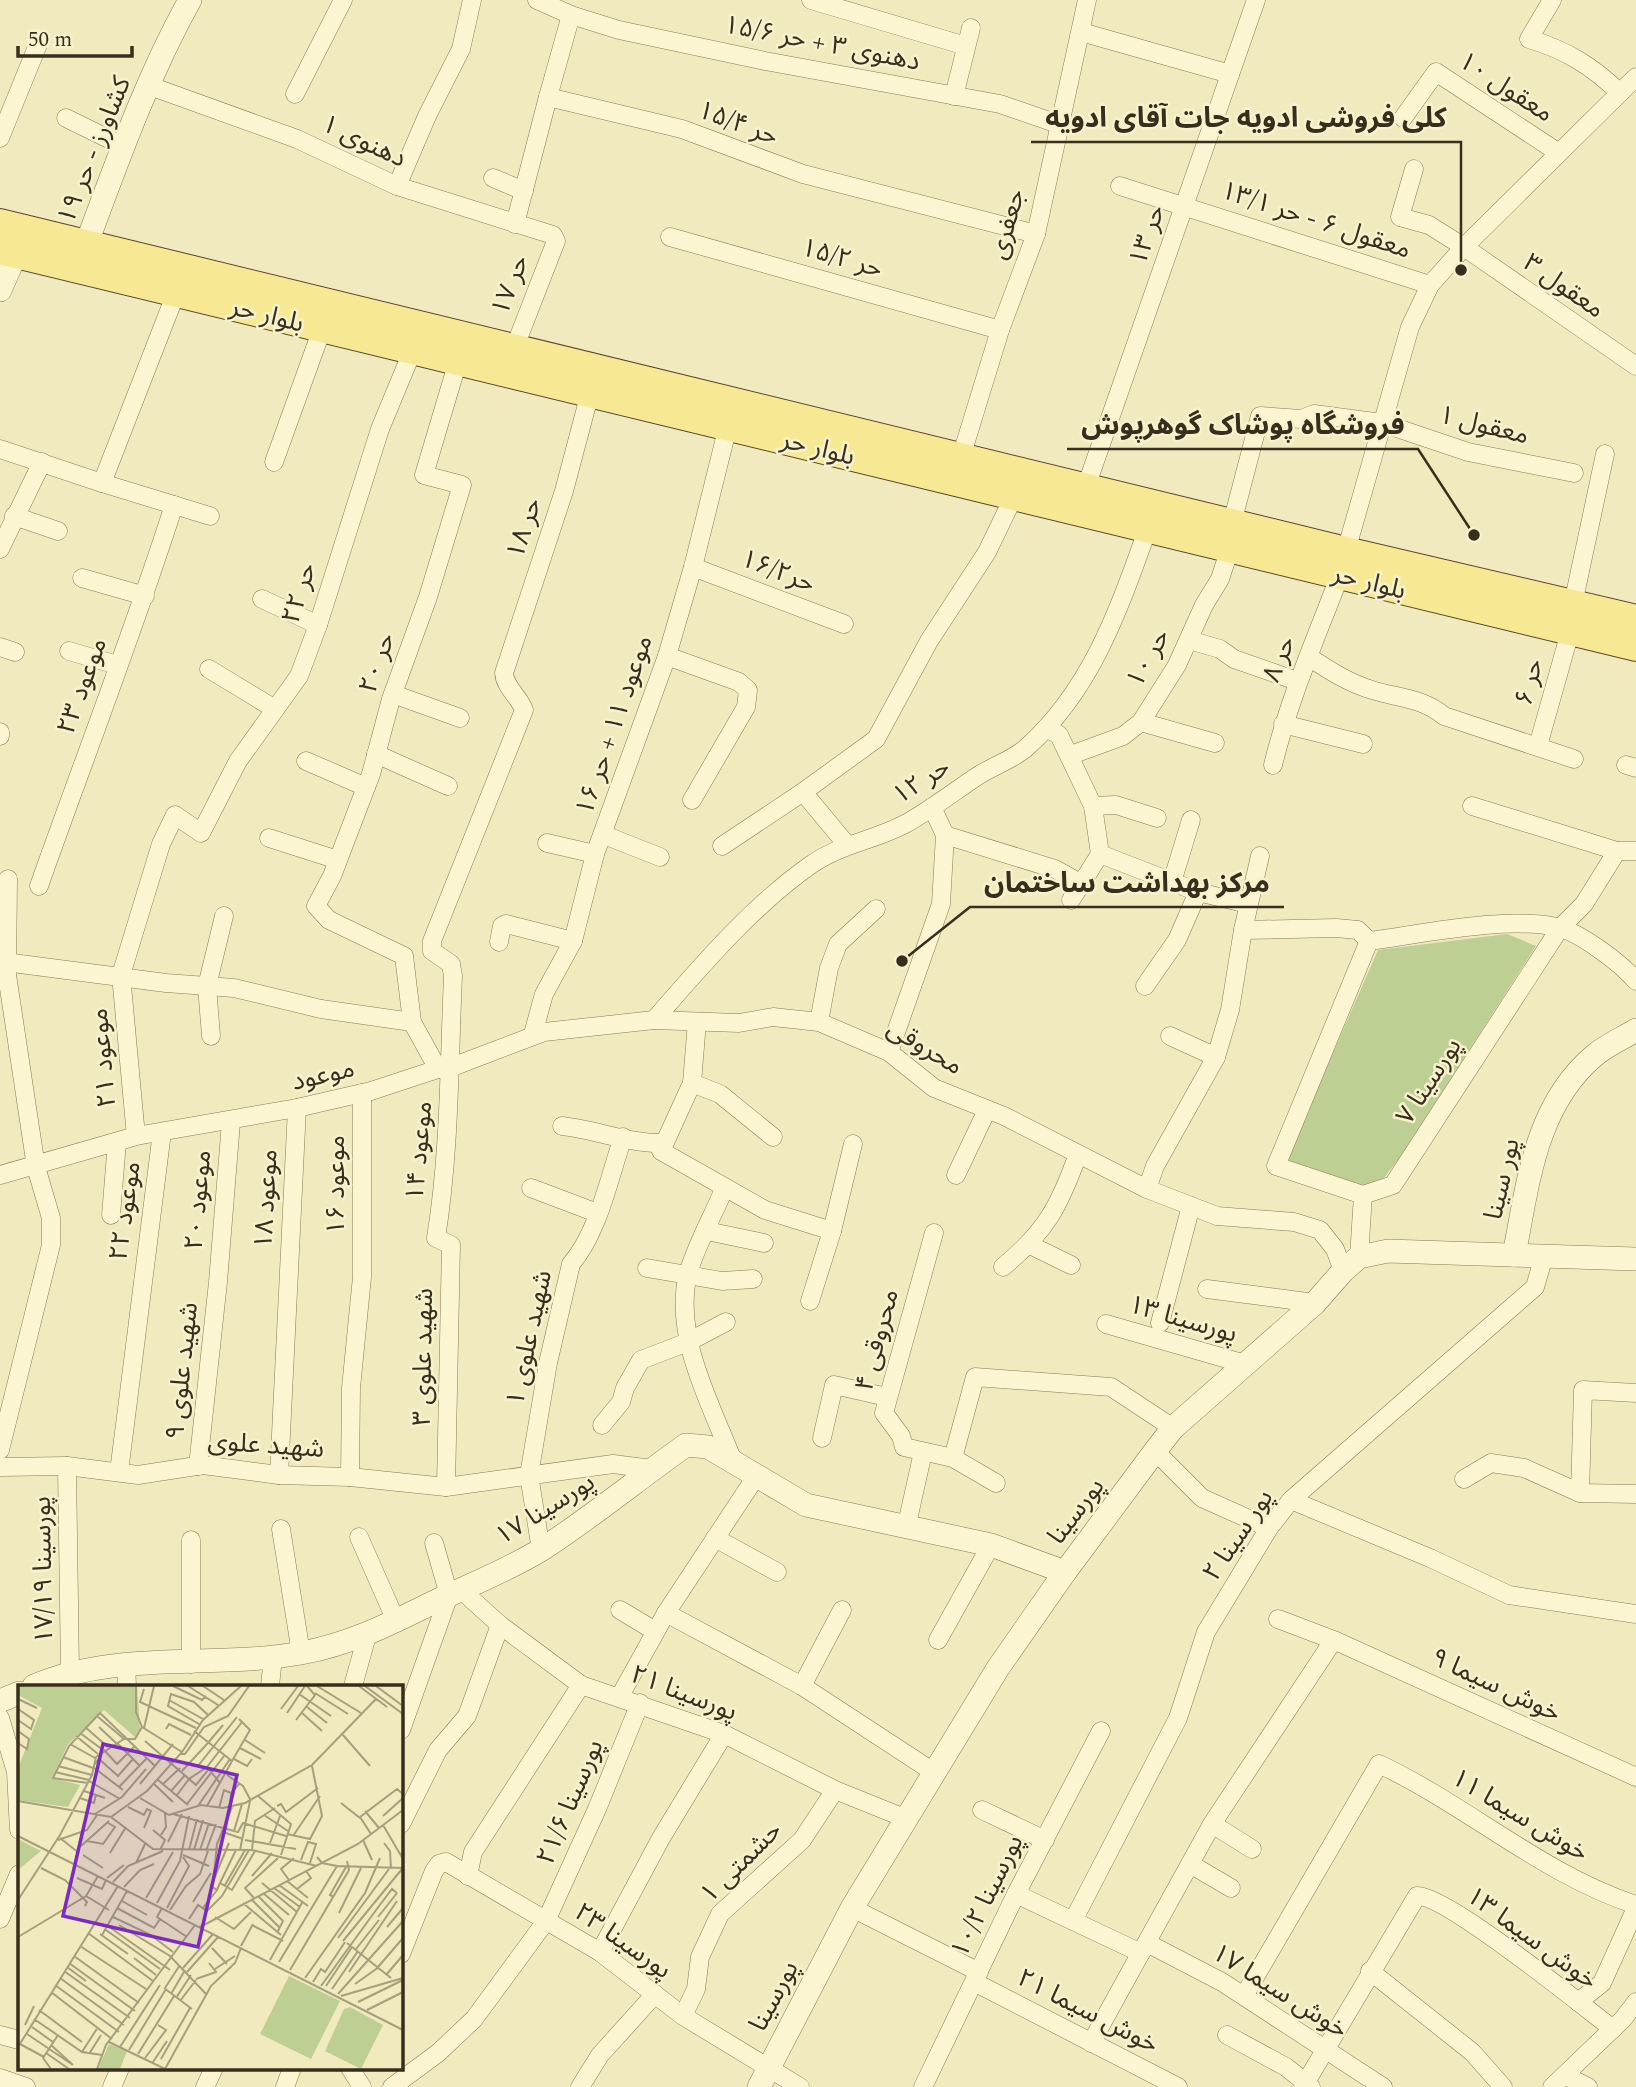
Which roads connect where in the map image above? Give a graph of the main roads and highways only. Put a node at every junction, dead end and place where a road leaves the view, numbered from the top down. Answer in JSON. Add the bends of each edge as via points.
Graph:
{"nodes":[{"id":1,"x":11,"y":239,"type":"edge"},
{"id":2,"x":1231,"y":536,"type":"junction"},
{"id":3,"x":1571,"y":618,"type":"junction"},
{"id":4,"x":1636,"y":619,"type":"edge"},
{"id":5,"x":1636,"y":647,"type":"edge"}],
"edges":[{"from":1,"to":2,"type":"main road","name":"بلوار حر","via":[[176,293],[412,352],[1148,528]]},
{"from":1,"to":2,"type":"main road","name":"بلوار حر","via":[[86,245],[961,457],[1086,488]]},
{"from":2,"to":3,"type":"main road","name":"بلوار حر"},
{"from":3,"to":4,"type":"main road","name":"بلوار حر"},
{"from":3,"to":5,"type":"main road","name":"بلوار حر"}]}
